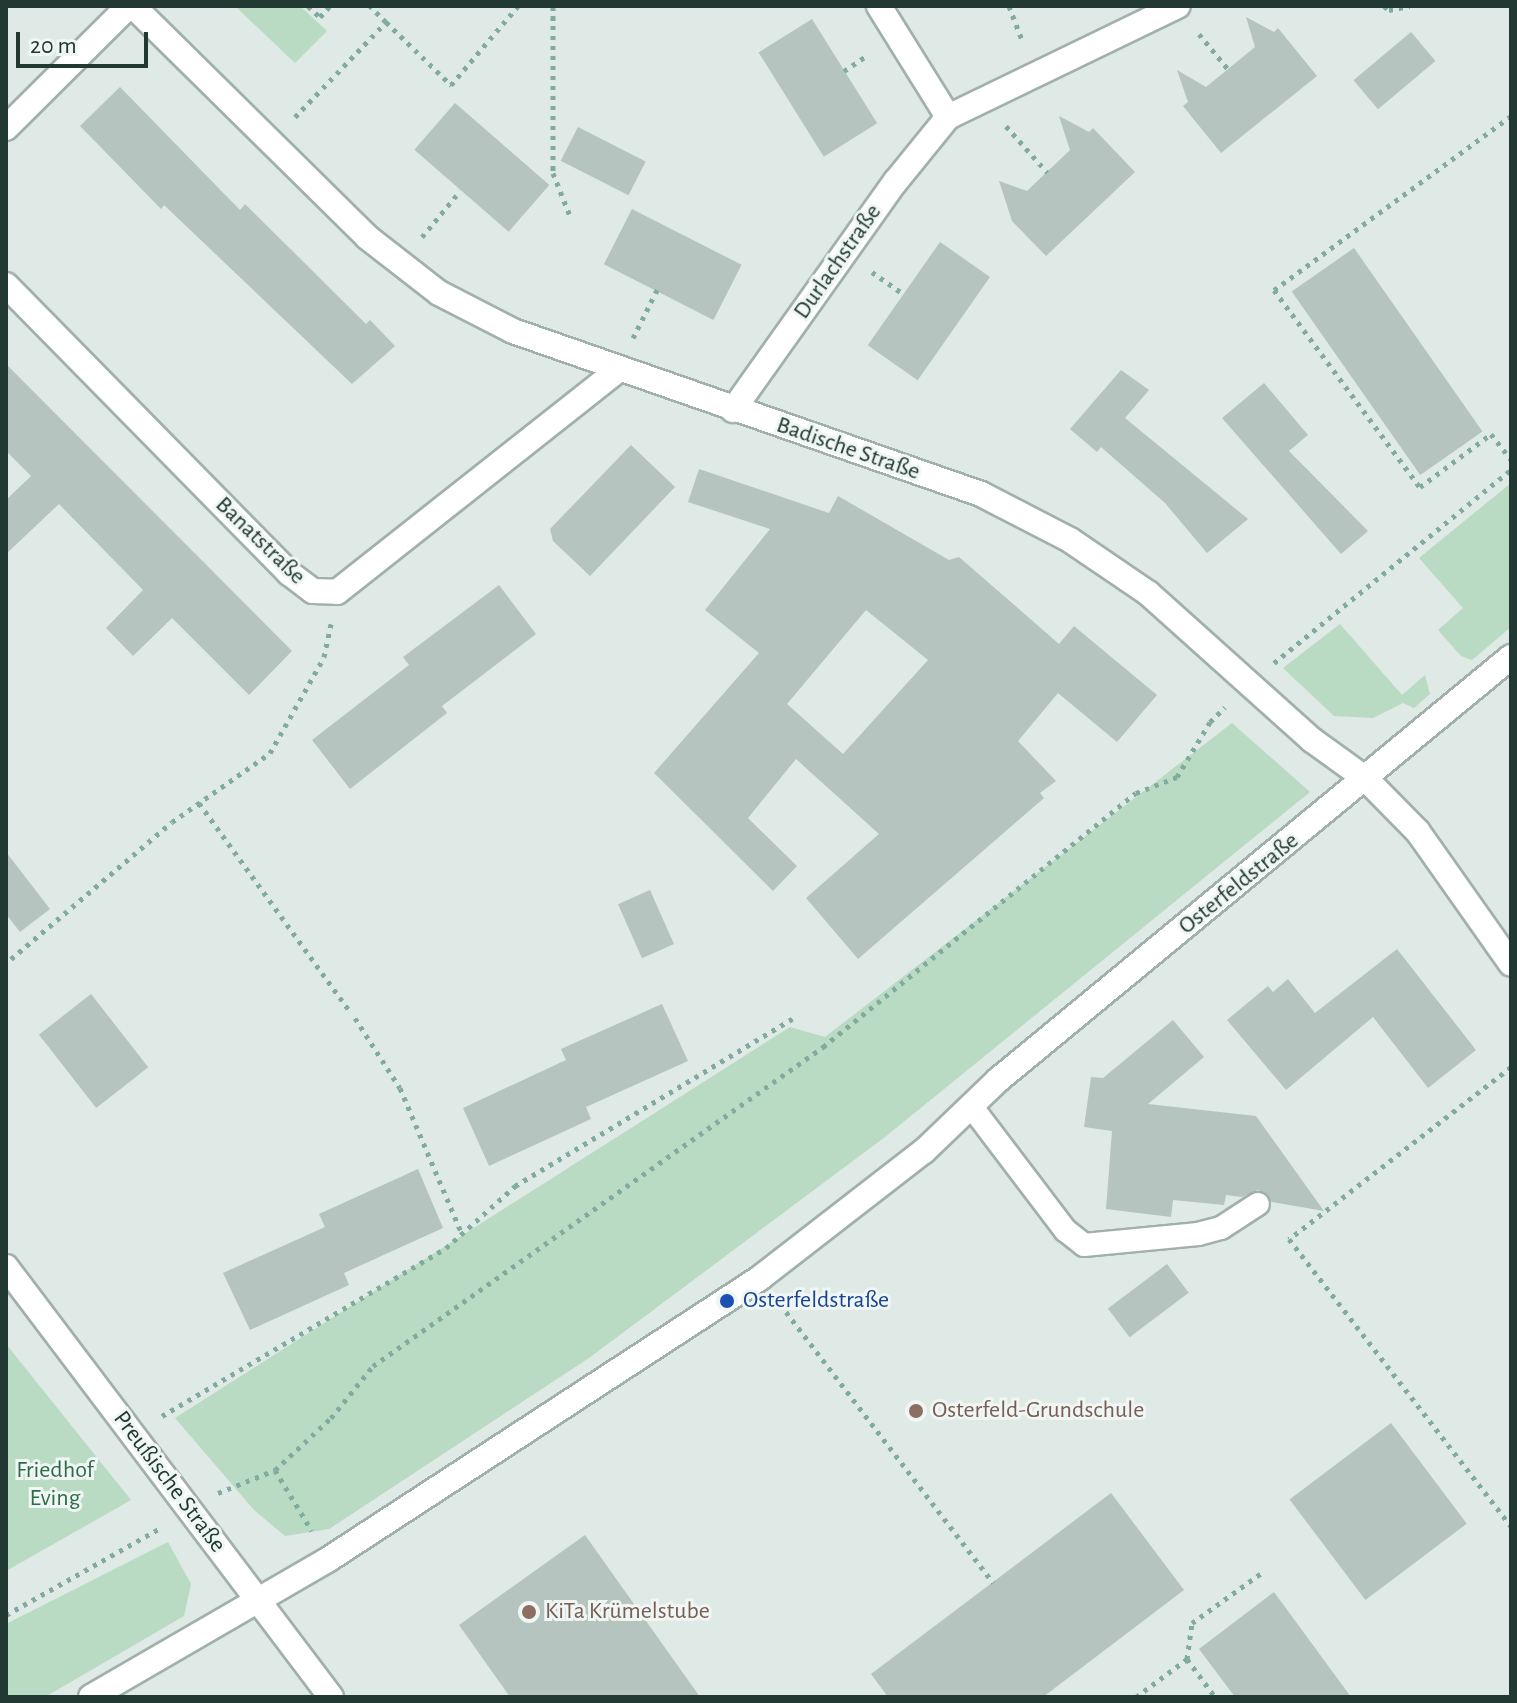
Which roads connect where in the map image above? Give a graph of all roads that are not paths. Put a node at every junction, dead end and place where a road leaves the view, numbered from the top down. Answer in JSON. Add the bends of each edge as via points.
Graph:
{"nodes":[{"id":1,"x":131,"y":6,"type":"edge"},
{"id":2,"x":879,"y":6,"type":"edge"},
{"id":3,"x":1183,"y":14,"type":"edge"},
{"id":4,"x":948,"y":117,"type":"junction"},
{"id":5,"x":6,"y":128,"type":"edge"},
{"id":6,"x":6,"y":285,"type":"edge"},
{"id":7,"x":618,"y":370,"type":"junction"},
{"id":8,"x":733,"y":410,"type":"junction"},
{"id":9,"x":1511,"y":657,"type":"edge"},
{"id":10,"x":1366,"y":779,"type":"junction"},
{"id":11,"x":1511,"y":964,"type":"edge"},
{"id":12,"x":971,"y":1106,"type":"junction"},
{"id":13,"x":1258,"y":1204,"type":"dead end"},
{"id":14,"x":6,"y":1267,"type":"edge"},
{"id":15,"x":260,"y":1602,"type":"junction"},
{"id":16,"x":91,"y":1697,"type":"edge"},
{"id":17,"x":331,"y":1697,"type":"edge"}],
"edges":[{"from":1,"to":5,"type":"street"},
{"from":1,"to":7,"type":"street","name":"Badische Straße","via":[[367,237],[439,293],[513,331]]},
{"from":2,"to":4,"type":"street"},
{"from":3,"to":4,"type":"street","name":"Durlachstraße"},
{"from":4,"to":8,"type":"street","name":"Durlachstraße","via":[[896,181]]},
{"from":6,"to":7,"type":"street","name":"Banatstraße","via":[[289,573],[313,591],[337,592]]},
{"from":7,"to":8,"type":"street","name":"Badische Straße"},
{"from":8,"to":10,"type":"street","name":"Badische Straße","via":[[981,494],[1057,533],[1148,593],[1312,740]]},
{"from":9,"to":10,"type":"street","name":"Osterfeldstraße"},
{"from":10,"to":11,"type":"street","name":"Badische Straße","via":[[1427,843]]},
{"from":10,"to":12,"type":"street","name":"Osterfeldstraße"},
{"from":12,"to":13,"type":"lane","via":[[1065,1230],[1084,1245],[1198,1234],[1221,1228]]},
{"from":12,"to":15,"type":"street","name":"Osterfeldstraße","via":[[873,1192],[727,1301]]},
{"from":14,"to":15,"type":"street","name":"Preußische Straße"},
{"from":15,"to":16,"type":"street","name":"Osterfeldstraße"},
{"from":15,"to":17,"type":"street","name":"Preußische Straße"}]}
